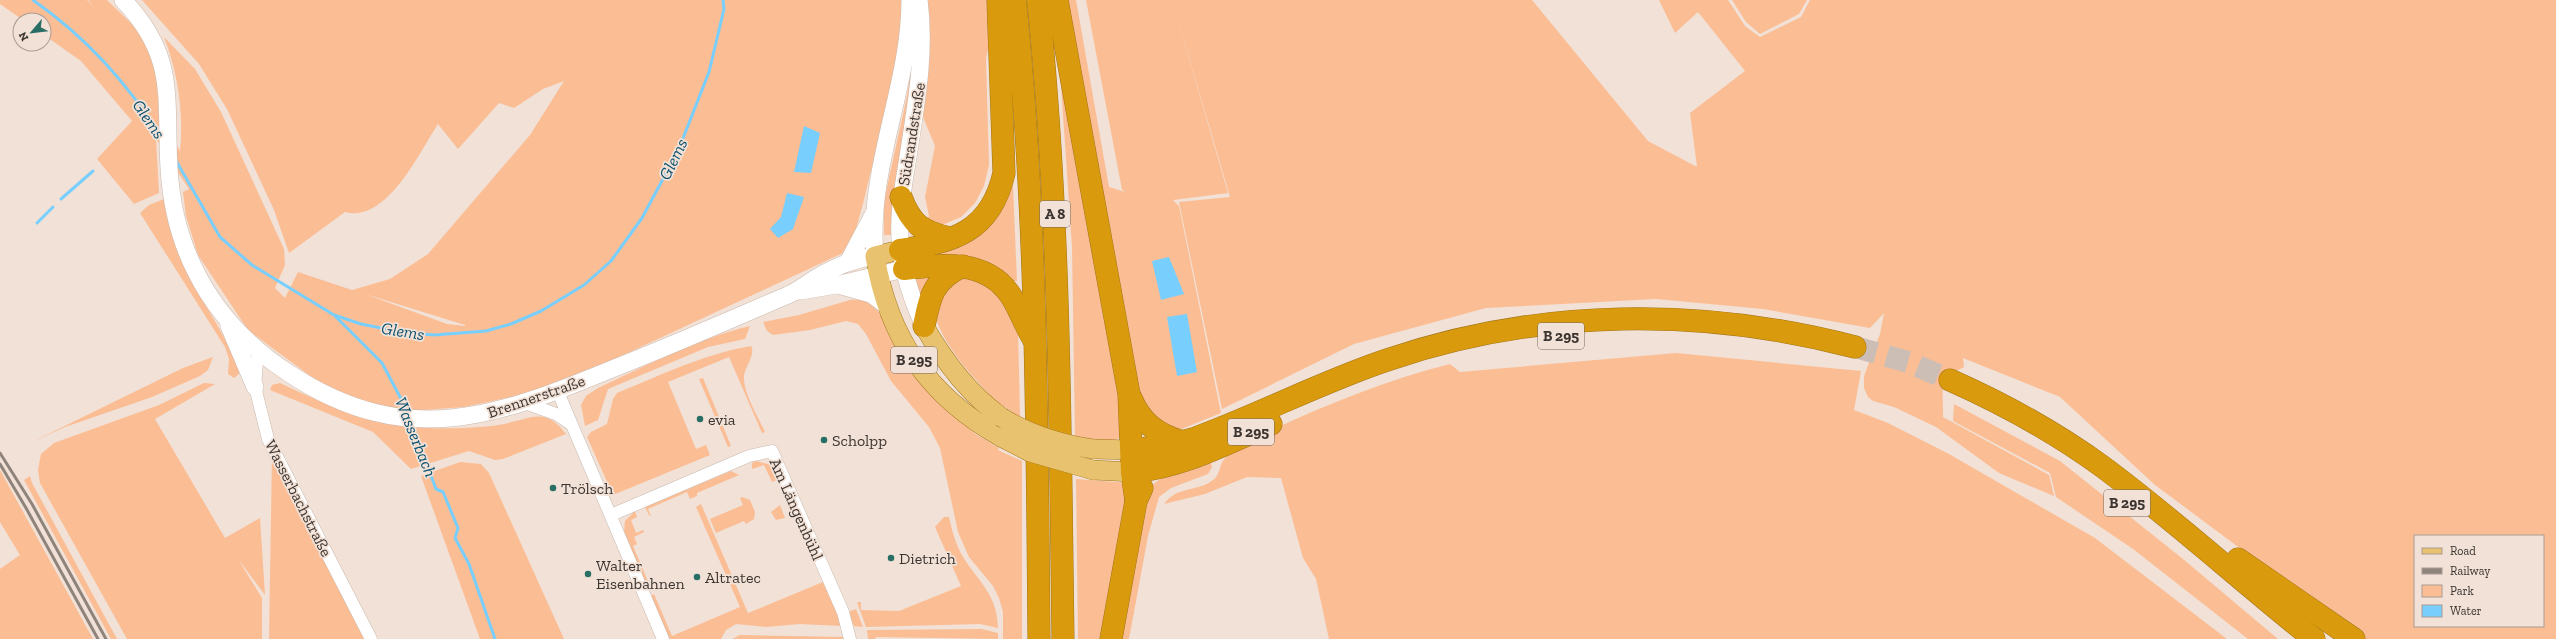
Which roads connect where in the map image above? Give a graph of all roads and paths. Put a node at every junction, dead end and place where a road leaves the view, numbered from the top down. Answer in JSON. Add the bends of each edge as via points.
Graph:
{"nodes":[{"id":1,"x":123,"y":0,"type":"edge"},
{"id":2,"x":910,"y":0,"type":"edge"},
{"id":3,"x":919,"y":0,"type":"edge"},
{"id":4,"x":998,"y":0,"type":"edge"},
{"id":5,"x":1015,"y":0,"type":"edge"},
{"id":6,"x":1038,"y":0,"type":"edge"},
{"id":7,"x":1057,"y":0,"type":"edge"},
{"id":8,"x":901,"y":197,"type":"junction"},
{"id":9,"x":873,"y":215,"type":"junction"},
{"id":10,"x":950,"y":238,"type":"junction"},
{"id":11,"x":875,"y":256,"type":"junction"},
{"id":12,"x":902,"y":259,"type":"junction"},
{"id":13,"x":848,"y":262,"type":"junction"},
{"id":14,"x":963,"y":266,"type":"junction"},
{"id":15,"x":878,"y":274,"type":"junction"},
{"id":16,"x":836,"y":285,"type":"junction"},
{"id":17,"x":797,"y":291,"type":"junction"},
{"id":18,"x":887,"y":306,"type":"junction"},
{"id":19,"x":227,"y":321,"type":"junction"},
{"id":20,"x":924,"y":326,"type":"junction"},
{"id":21,"x":1036,"y":344,"type":"junction"},
{"id":22,"x":258,"y":350,"type":"junction"},
{"id":23,"x":1853,"y":354,"type":"tunnel mouth"},
{"id":24,"x":255,"y":387,"type":"junction"},
{"id":25,"x":558,"y":392,"type":"junction"},
{"id":26,"x":1130,"y":394,"type":"junction"},
{"id":27,"x":525,"y":403,"type":"junction"},
{"id":28,"x":572,"y":425,"type":"junction"},
{"id":29,"x":1206,"y":441,"type":"junction"},
{"id":30,"x":1132,"y":450,"type":"junction"},
{"id":31,"x":1162,"y":468,"type":"junction"},
{"id":32,"x":1132,"y":472,"type":"junction"},
{"id":33,"x":1136,"y":501,"type":"junction"},
{"id":34,"x":611,"y":515,"type":"junction"},
{"id":35,"x":2176,"y":524,"type":"junction"},
{"id":36,"x":371,"y":639,"type":"edge"},
{"id":37,"x":663,"y":639,"type":"edge"},
{"id":38,"x":850,"y":639,"type":"edge"},
{"id":39,"x":1039,"y":639,"type":"edge"},
{"id":40,"x":1063,"y":639,"type":"edge"},
{"id":41,"x":1111,"y":639,"type":"edge"},
{"id":42,"x":2292,"y":639,"type":"edge"},
{"id":43,"x":2314,"y":639,"type":"edge"},
{"id":44,"x":2354,"y":639,"type":"edge"}],
"edges":[{"from":1,"to":19,"type":"main road","name":"Brennerstraße","via":[[148,30],[164,65],[168,99],[172,202],[186,253],[201,282]]},
{"from":2,"to":9,"type":"main road","name":"Südrandstraße","via":[[905,60],[879,175]]},
{"from":3,"to":8,"type":"main road","name":"Südrandstraße","via":[[923,44]]},
{"from":4,"to":10,"type":"highway","via":[[1004,173],[991,209],[982,221]]},
{"from":5,"to":21,"type":"highway","number":"A 8","via":[[1030,189]]},
{"from":6,"to":40,"type":"highway","number":"A 8","via":[[1055,225]]},
{"from":7,"to":26,"type":"highway","number":"A 8"},
{"from":8,"to":10,"type":"highway","via":[[906,211],[917,225],[936,235]]},
{"from":8,"to":12,"type":"main road","name":"Südrandstraße"},
{"from":9,"to":11,"type":"main road","name":"Südrandstraße"},
{"from":9,"to":13,"type":"main road"},
{"from":10,"to":12,"type":"highway"},
{"from":11,"to":12,"type":"main road"},
{"from":11,"to":13,"type":"main road","name":"Brennerstraße"},
{"from":11,"to":15,"type":"main road","number":"B 295"},
{"from":12,"to":14,"type":"highway"},
{"from":12,"to":15,"type":"main road","name":"Brennerstraße"},
{"from":12,"to":20,"type":"main road","number":"B 295"},
{"from":13,"to":17,"type":"main road","name":"Brennerstraße"},
{"from":14,"to":20,"type":"highway","via":[[939,282],[928,305]]},
{"from":14,"to":21,"type":"highway","via":[[988,275],[1004,288]]},
{"from":15,"to":16,"type":"main road","name":"Brennerstraße"},
{"from":15,"to":18,"type":"main road","number":"B 295"},
{"from":16,"to":17,"type":"main road","name":"Brennerstraße"},
{"from":16,"to":18,"type":"main road","via":[[852,287],[871,294]]},
{"from":17,"to":25,"type":"main road","name":"Brennerstraße"},
{"from":18,"to":32,"type":"main road","number":"B 295","bridge":true,"via":[[909,353],[937,390],[973,420],[1030,452],[1093,470]]},
{"from":19,"to":22,"type":"main road","name":"Brennerstraße"},
{"from":19,"to":24,"type":"main road"},
{"from":20,"to":30,"type":"main road","number":"B 295","bridge":true,"via":[[952,369],[979,399],[1002,417],[1038,436],[1093,449]]},
{"from":21,"to":39,"type":"highway","number":"A 8"},
{"from":22,"to":24,"type":"street","name":"Wasserbachstraße"},
{"from":22,"to":27,"type":"main road","name":"Brennerstraße","via":[[294,376],[332,398],[355,407],[398,417],[463,418]]},
{"from":23,"to":29,"type":"highway","number":"B 295","via":[[1693,334],[1631,332],[1526,340],[1469,351],[1404,370]]},
{"from":24,"to":36,"type":"street","name":"Wasserbachstraße","via":[[268,439]]},
{"from":25,"to":27,"type":"main road","name":"Brennerstraße"},
{"from":25,"to":28,"type":"street"},
{"from":26,"to":29,"type":"highway","number":"A 8","via":[[1136,410],[1147,425],[1164,435]]},
{"from":26,"to":30,"type":"highway","number":"A 8"},
{"from":27,"to":28,"type":"street","via":[[556,414]]},
{"from":28,"to":34,"type":"street"},
{"from":29,"to":30,"type":"highway","number":"B 295"},
{"from":29,"to":31,"type":"highway","number":"B 295"},
{"from":30,"to":32,"type":"highway"},
{"from":31,"to":32,"type":"highway","number":"B 295"},
{"from":31,"to":33,"type":"highway","via":[[1152,475]]},
{"from":32,"to":33,"type":"highway"},
{"from":33,"to":41,"type":"highway"},
{"from":34,"to":37,"type":"street"},
{"from":34,"to":38,"type":"street","name":"Am Längenbühl","via":[[745,458],[772,451],[843,612]]},
{"from":35,"to":42,"type":"highway","number":"B 295","via":[[2076,448],[2025,417],[1947,387],[2097,480]]},
{"from":35,"to":43,"type":"highway","number":"B 295"},
{"from":35,"to":44,"type":"highway","via":[[2203,533]]}]}
